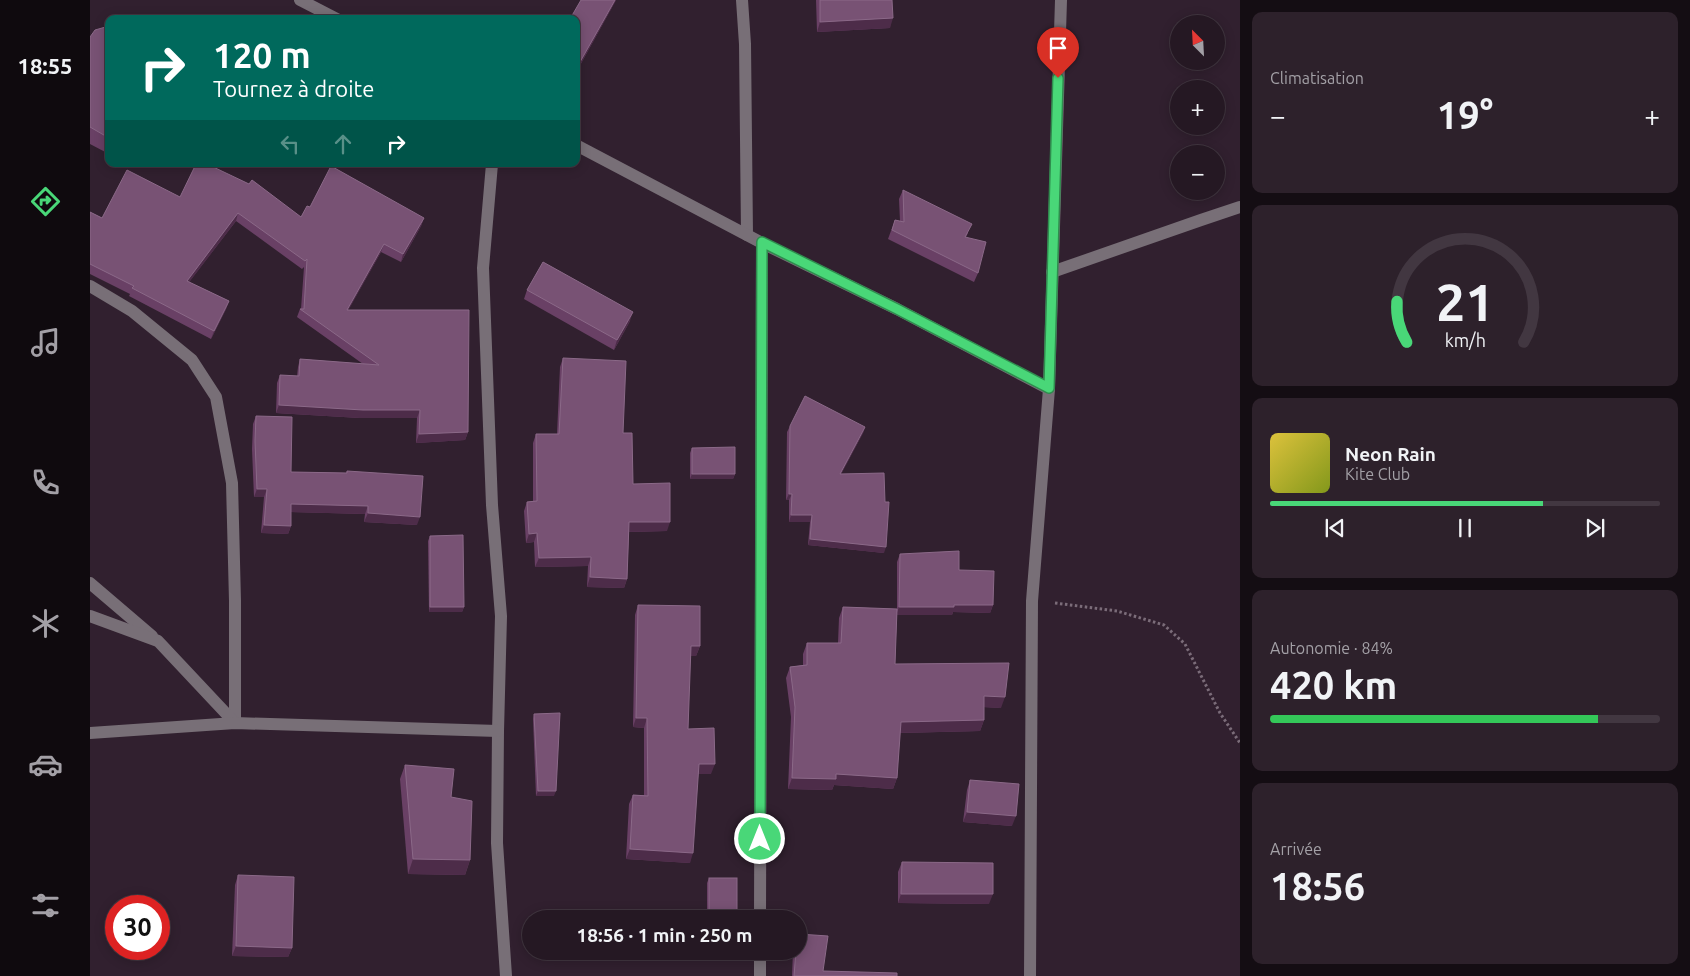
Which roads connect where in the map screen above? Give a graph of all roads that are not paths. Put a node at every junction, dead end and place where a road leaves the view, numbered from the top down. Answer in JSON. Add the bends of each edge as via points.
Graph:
{"nodes":[{"id":1,"x":300,"y":0,"type":"edge"},
{"id":2,"x":742,"y":0,"type":"edge"},
{"id":3,"x":1061,"y":0,"type":"edge"},
{"id":4,"x":329,"y":15,"type":"edge"},
{"id":5,"x":580,"y":147,"type":"edge"},
{"id":6,"x":492,"y":167,"type":"edge"},
{"id":7,"x":1240,"y":208,"type":"edge"},
{"id":8,"x":747,"y":235,"type":"junction"},
{"id":9,"x":762,"y":242,"type":"junction"},
{"id":10,"x":1052,"y":272,"type":"junction"},
{"id":11,"x":90,"y":286,"type":"edge"},
{"id":12,"x":1049,"y":388,"type":"junction"},
{"id":13,"x":90,"y":583,"type":"edge"},
{"id":14,"x":90,"y":616,"type":"edge"},
{"id":15,"x":158,"y":641,"type":"junction"},
{"id":16,"x":235,"y":723,"type":"junction"},
{"id":17,"x":498,"y":730,"type":"junction"},
{"id":18,"x":90,"y":733,"type":"edge"},
{"id":19,"x":760,"y":910,"type":"edge"},
{"id":20,"x":760,"y":960,"type":"edge"},
{"id":21,"x":506,"y":976,"type":"edge"},
{"id":22,"x":760,"y":976,"type":"edge"},
{"id":23,"x":1030,"y":976,"type":"edge"}],
"edges":[{"from":1,"to":4,"type":"street"},
{"from":2,"to":8,"type":"street"},
{"from":3,"to":10,"type":"street"},
{"from":5,"to":8,"type":"street"},
{"from":6,"to":17,"type":"street","via":[[484,268],[492,505],[502,616]]},
{"from":7,"to":10,"type":"street"},
{"from":8,"to":9,"type":"street"},
{"from":9,"to":12,"type":"street"},
{"from":9,"to":19,"type":"street"},
{"from":10,"to":12,"type":"street"},
{"from":11,"to":16,"type":"street","via":[[132,311],[192,360],[216,397],[232,483]]},
{"from":12,"to":23,"type":"street","via":[[1032,600]]},
{"from":13,"to":15,"type":"street"},
{"from":14,"to":15,"type":"street"},
{"from":15,"to":16,"type":"street"},
{"from":16,"to":17,"type":"street"},
{"from":16,"to":18,"type":"street"},
{"from":17,"to":21,"type":"street","via":[[497,843]]},
{"from":20,"to":22,"type":"street"}]}
